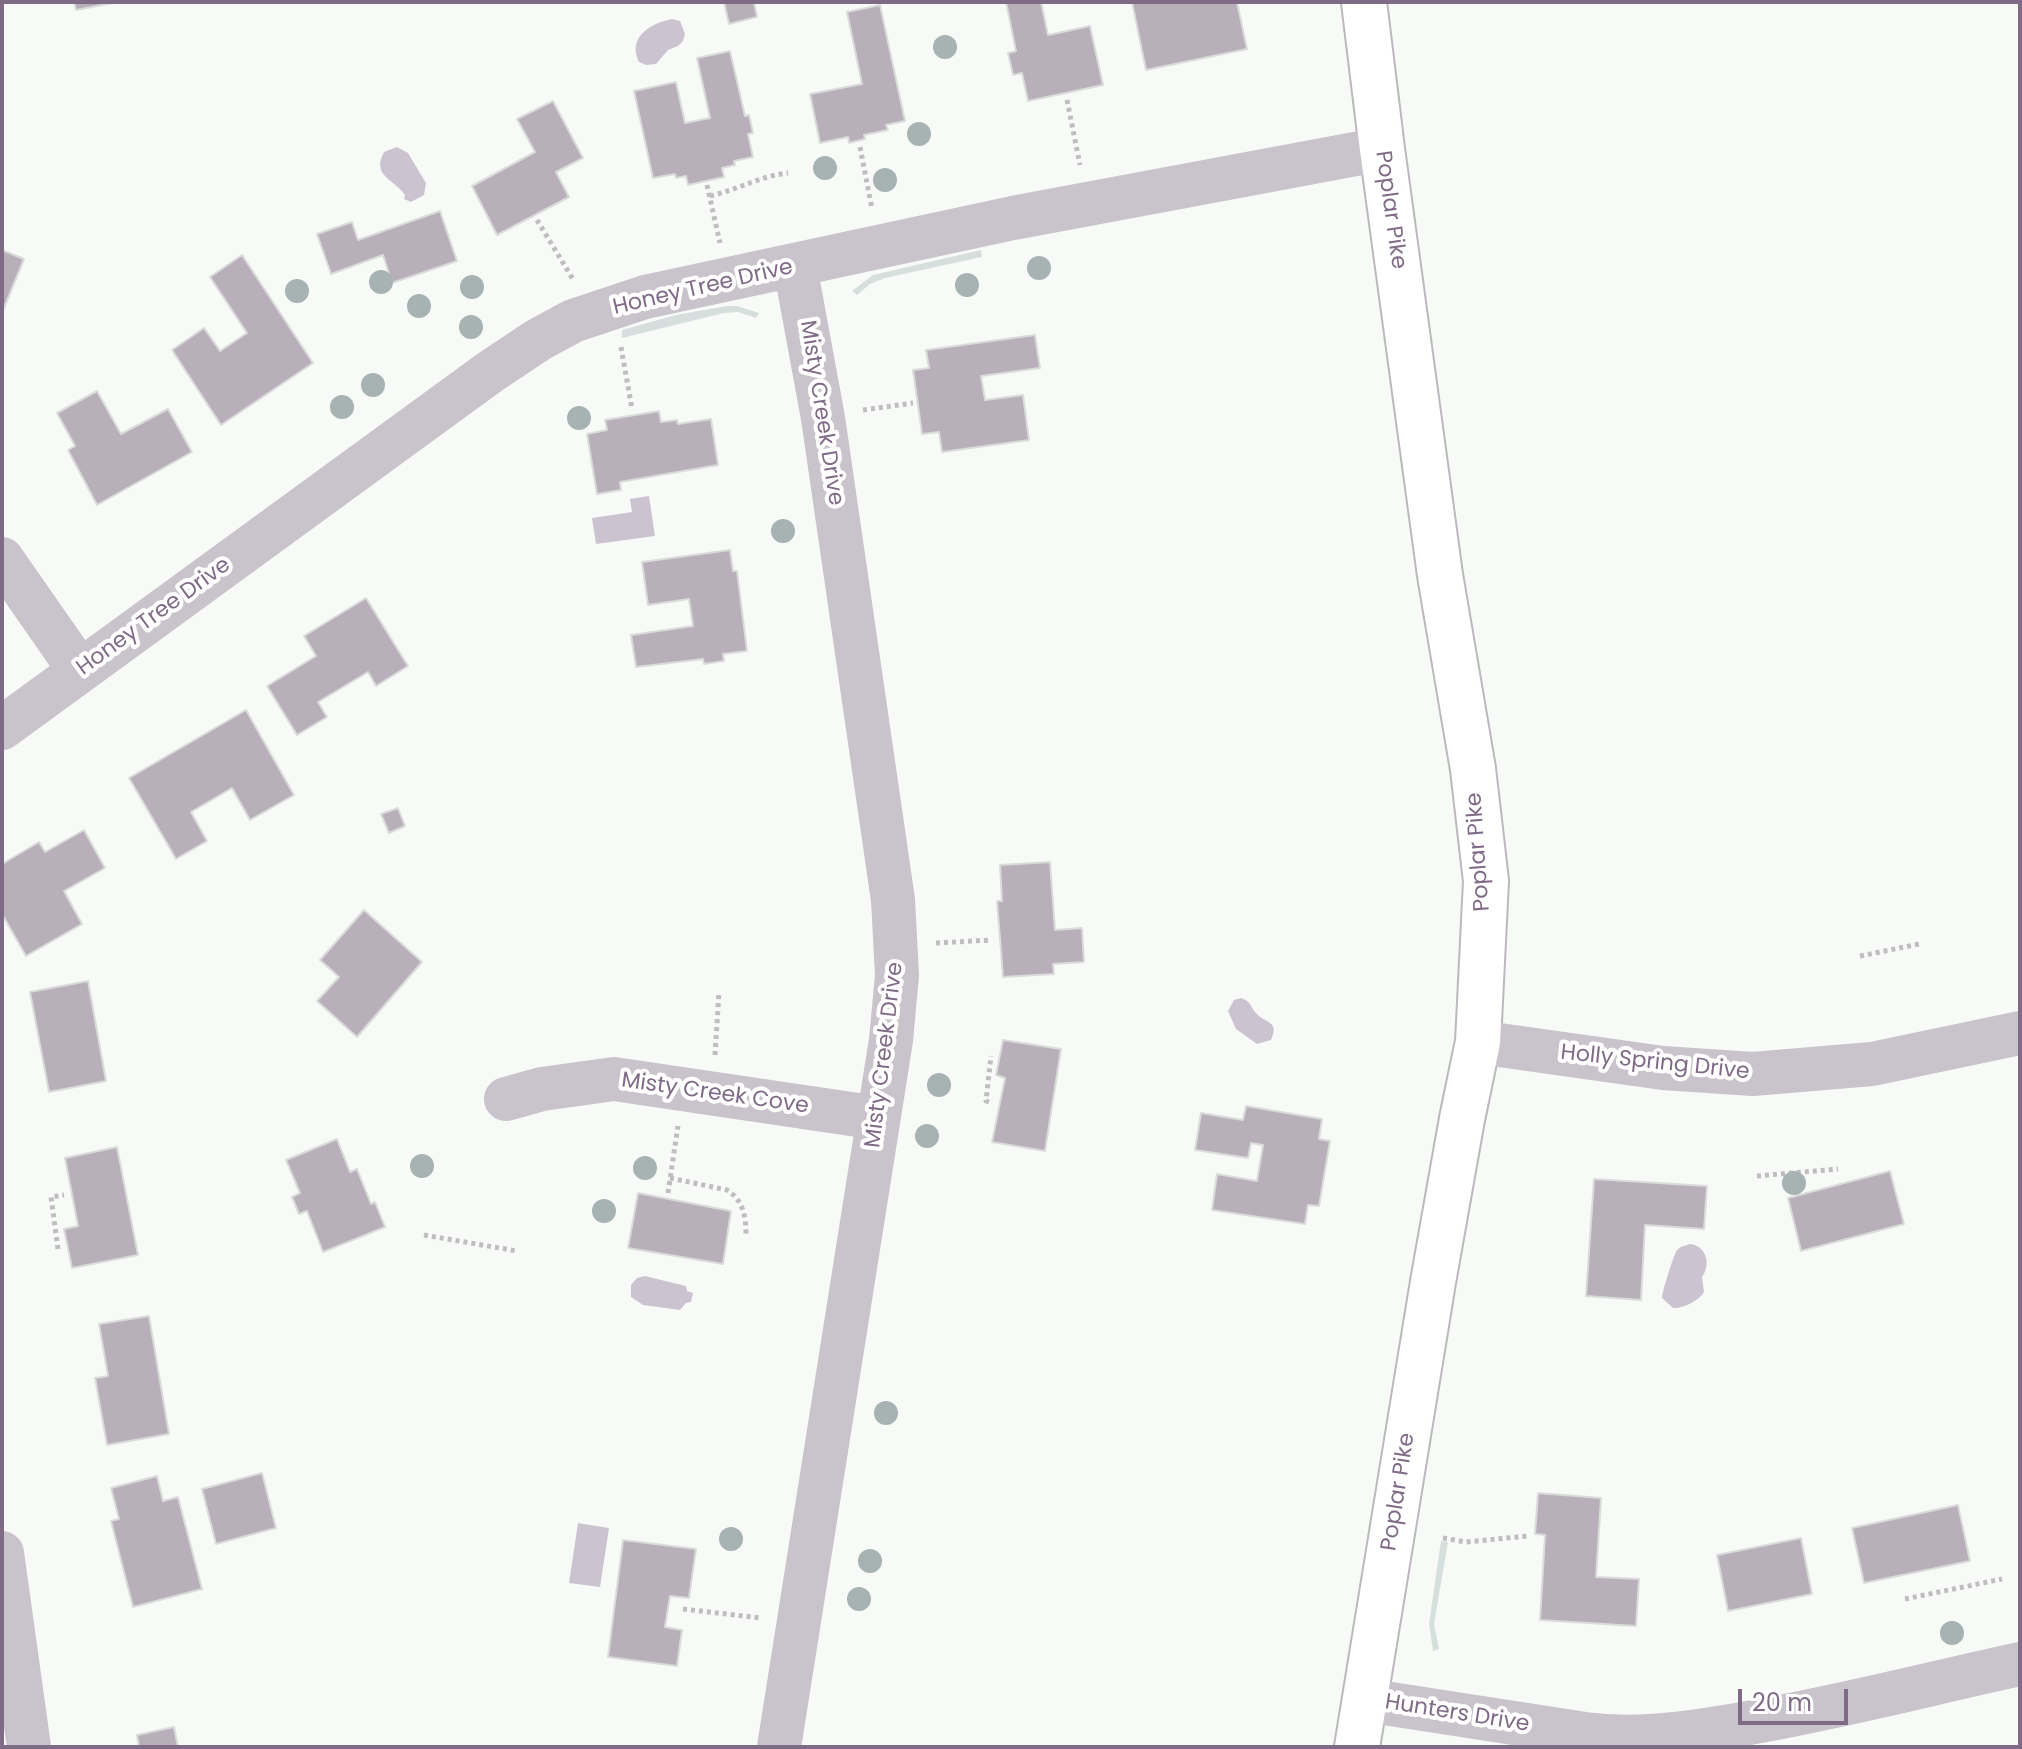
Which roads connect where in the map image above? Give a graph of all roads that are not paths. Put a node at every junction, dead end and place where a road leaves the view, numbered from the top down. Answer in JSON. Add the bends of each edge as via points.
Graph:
{"nodes":[{"id":1,"x":1364,"y":2,"type":"edge"},
{"id":2,"x":1382,"y":149,"type":"junction"},
{"id":3,"x":795,"y":266,"type":"junction"},
{"id":4,"x":2,"y":559,"type":"edge"},
{"id":5,"x":80,"y":671,"type":"junction"},
{"id":6,"x":2,"y":728,"type":"edge"},
{"id":7,"x":2020,"y":1033,"type":"edge"},
{"id":8,"x":1478,"y":1042,"type":"junction"},
{"id":9,"x":506,"y":1099,"type":"dead end"},
{"id":10,"x":878,"y":1118,"type":"junction"},
{"id":11,"x":2,"y":1553,"type":"edge"},
{"id":12,"x":2020,"y":1664,"type":"edge"},
{"id":13,"x":1365,"y":1700,"type":"junction"},
{"id":14,"x":29,"y":1747,"type":"edge"},
{"id":15,"x":779,"y":1747,"type":"edge"},
{"id":16,"x":1357,"y":1747,"type":"edge"}],
"edges":[{"from":1,"to":2,"type":"main road","name":"Poplar Pike"},
{"from":2,"to":3,"type":"street","name":"Honey Tree Drive","via":[[1013,218]]},
{"from":2,"to":8,"type":"main road","name":"Poplar Pike","via":[[1486,881]]},
{"from":3,"to":5,"type":"street","name":"Honey Tree Drive","via":[[645,297],[573,321],[538,340]]},
{"from":3,"to":10,"type":"street","name":"Misty Creek Drive","via":[[823,418],[893,900],[895,1003]]},
{"from":4,"to":5,"type":"street"},
{"from":5,"to":6,"type":"street","name":"Honey Tree Drive"},
{"from":7,"to":8,"type":"street","name":"Holly Spring Drive","via":[[1872,1064],[1753,1074],[1663,1068]]},
{"from":8,"to":13,"type":"main road","name":"Poplar Pike"},
{"from":9,"to":10,"type":"street","name":"Misty Creek Cove","via":[[614,1079]]},
{"from":10,"to":15,"type":"street","name":"Misty Creek Drive"},
{"from":11,"to":14,"type":"street"},
{"from":12,"to":13,"type":"street","name":"Hunters Drive","via":[[1801,1714],[1653,1737],[1585,1734]]},
{"from":13,"to":16,"type":"main road","name":"Poplar Pike"}]}
